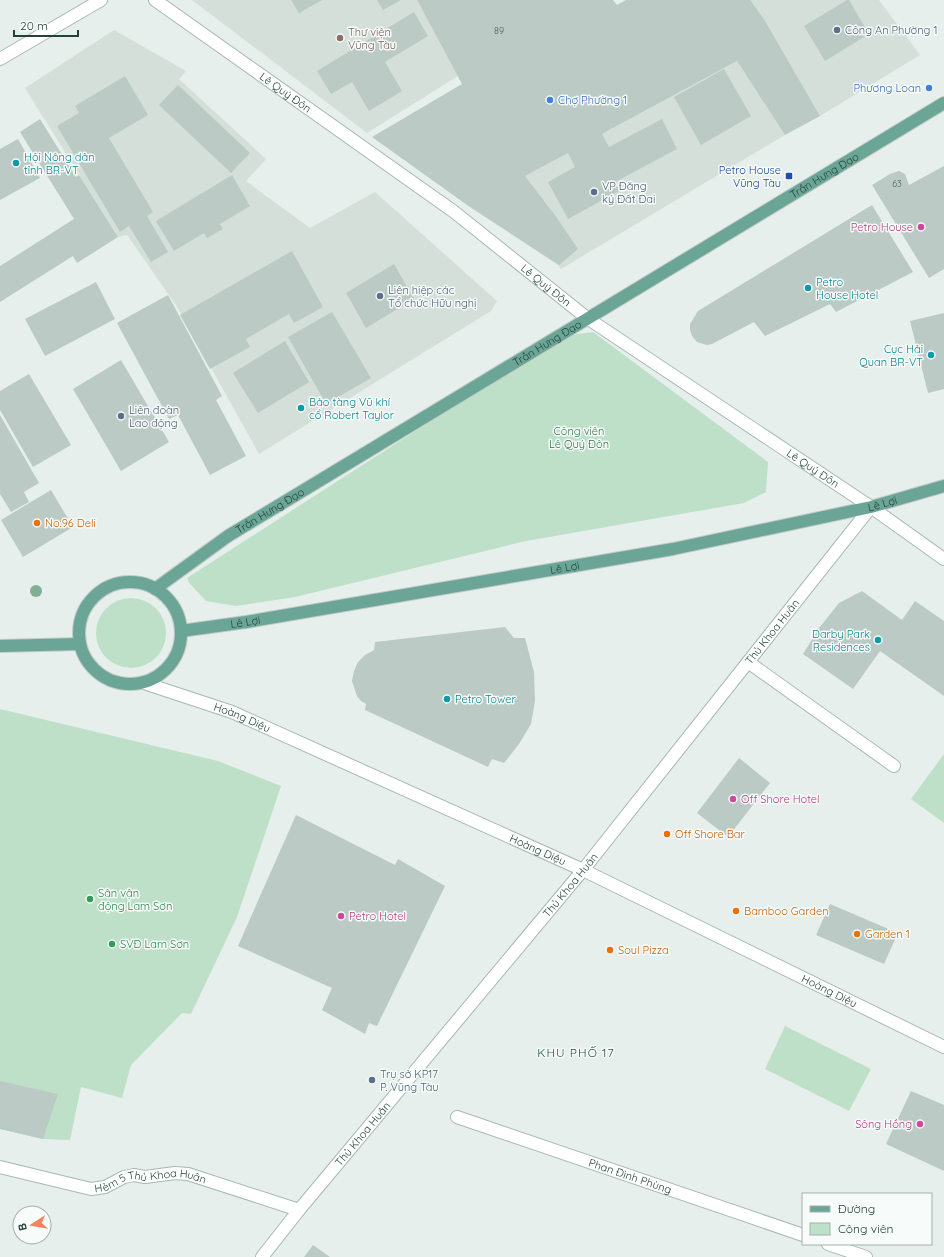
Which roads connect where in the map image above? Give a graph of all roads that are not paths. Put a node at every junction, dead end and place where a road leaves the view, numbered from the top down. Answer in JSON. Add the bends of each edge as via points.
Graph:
{"nodes":[{"id":1,"x":101,"y":0,"type":"edge"},
{"id":2,"x":155,"y":0,"type":"edge"},
{"id":3,"x":0,"y":59,"type":"edge"},
{"id":4,"x":944,"y":103,"type":"edge"},
{"id":5,"x":587,"y":318,"type":"junction"},
{"id":6,"x":944,"y":486,"type":"edge"},
{"id":7,"x":871,"y":507,"type":"junction"},
{"id":8,"x":944,"y":559,"type":"edge"},
{"id":9,"x":155,"y":590,"type":"junction"},
{"id":10,"x":181,"y":631,"type":"junction"},
{"id":11,"x":80,"y":644,"type":"junction"},
{"id":12,"x":0,"y":646,"type":"edge"},
{"id":13,"x":748,"y":662,"type":"junction"},
{"id":14,"x":144,"y":683,"type":"junction"},
{"id":15,"x":894,"y":766,"type":"dead end"},
{"id":16,"x":583,"y":870,"type":"junction"},
{"id":17,"x":944,"y":1047,"type":"edge"},
{"id":18,"x":457,"y":1117,"type":"dead end"},
{"id":19,"x":0,"y":1167,"type":"edge"},
{"id":20,"x":299,"y":1210,"type":"junction"},
{"id":21,"x":802,"y":1235,"type":"edge"},
{"id":22,"x":831,"y":1245,"type":"edge"},
{"id":23,"x":262,"y":1257,"type":"edge"},
{"id":24,"x":866,"y":1257,"type":"edge"}],
"edges":[{"from":1,"to":3,"type":"street"},
{"from":2,"to":5,"type":"street","name":"Lê Quý Đôn","via":[[453,211]]},
{"from":4,"to":5,"type":"main road","name":"Trần Hưng Đạo"},
{"from":5,"to":7,"type":"street","name":"Lê Quý Đôn"},
{"from":5,"to":9,"type":"main road","name":"Trần Hưng Đạo","via":[[228,536]]},
{"from":6,"to":7,"type":"main road","name":"Lê Lợi"},
{"from":7,"to":8,"type":"street","name":"Lê Quý Đôn"},
{"from":7,"to":10,"type":"main road","name":"Lê Lợi","via":[[673,549]]},
{"from":7,"to":13,"type":"street","name":"Thủ Khoa Huân"},
{"from":9,"to":10,"type":"main road","via":[[169,600],[178,614]]},
{"from":9,"to":11,"type":"main road","via":[[139,583],[122,582],[106,588],[93,598],[84,611],[79,628]]},
{"from":10,"to":14,"type":"main road","via":[[179,648],[172,663],[160,675]]},
{"from":11,"to":12,"type":"main road"},
{"from":11,"to":14,"type":"main road","via":[[86,660],[97,672],[112,681]]},
{"from":13,"to":15,"type":"street"},
{"from":13,"to":16,"type":"street","name":"Thủ Khoa Huân"},
{"from":14,"to":16,"type":"street","name":"Hoàng Diệu","via":[[232,712]]},
{"from":16,"to":17,"type":"street","name":"Hoàng Diệu"},
{"from":16,"to":20,"type":"street","name":"Thủ Khoa Huân"},
{"from":18,"to":21,"type":"street","name":"Phan Đình Phùng"},
{"from":19,"to":20,"type":"street","name":"Hẻm 5 Thủ Khoa Huân","via":[[91,1189],[105,1187],[134,1174],[146,1177],[188,1174]]},
{"from":20,"to":23,"type":"street","name":"Thủ Khoa Huân"},
{"from":22,"to":24,"type":"street"}]}
